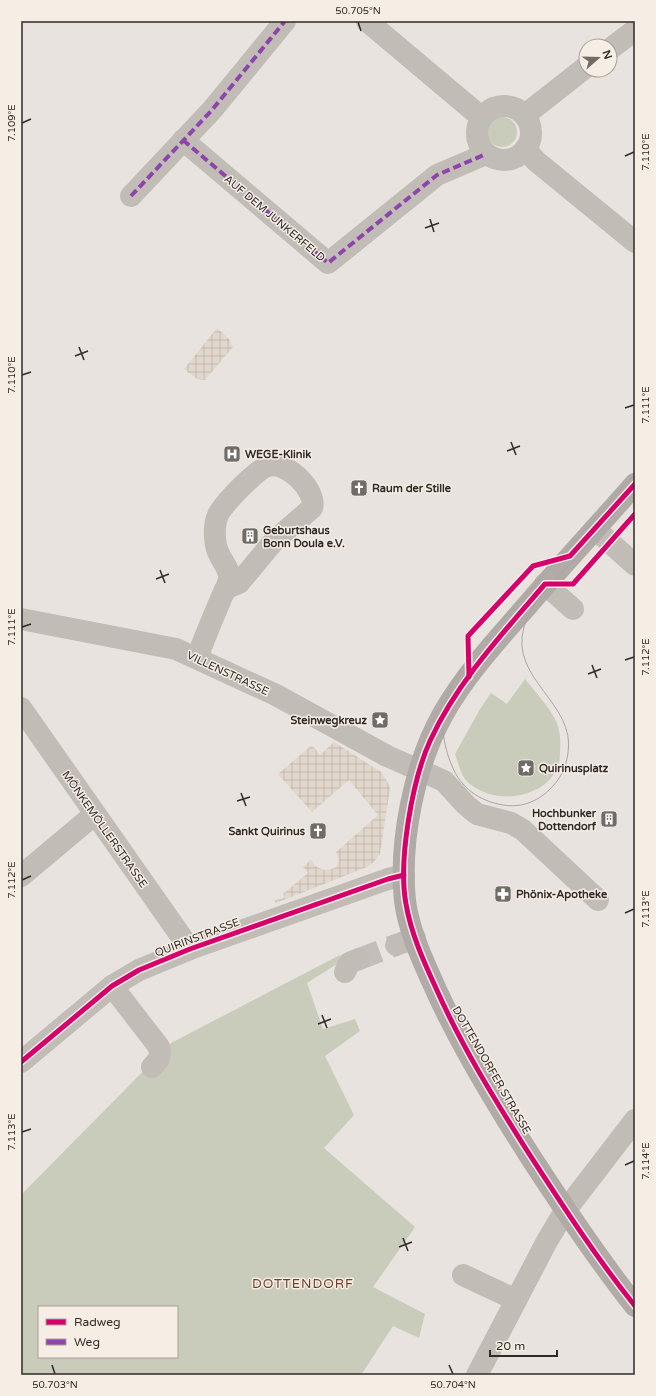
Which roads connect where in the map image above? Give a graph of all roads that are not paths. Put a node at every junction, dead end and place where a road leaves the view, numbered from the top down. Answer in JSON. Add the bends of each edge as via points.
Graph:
{"nodes":[{"id":1,"x":285,"y":21,"type":"edge"},
{"id":2,"x":367,"y":21,"type":"edge"},
{"id":3,"x":635,"y":30,"type":"edge"},
{"id":4,"x":618,"y":43,"type":"edge"},
{"id":5,"x":578,"y":73,"type":"edge"},
{"id":6,"x":525,"y":116,"type":"junction"},
{"id":7,"x":481,"y":117,"type":"junction"},
{"id":8,"x":183,"y":140,"type":"junction"},
{"id":9,"x":525,"y":149,"type":"junction"},
{"id":10,"x":486,"y":154,"type":"junction"},
{"id":11,"x":131,"y":196,"type":"dead end"},
{"id":12,"x":635,"y":242,"type":"edge"},
{"id":13,"x":635,"y":484,"type":"edge"},
{"id":14,"x":595,"y":529,"type":"junction"},
{"id":15,"x":635,"y":565,"type":"edge"},
{"id":16,"x":545,"y":584,"type":"junction"},
{"id":17,"x":225,"y":589,"type":"junction"},
{"id":18,"x":573,"y":609,"type":"dead end"},
{"id":19,"x":21,"y":619,"type":"edge"},
{"id":20,"x":197,"y":658,"type":"junction"},
{"id":21,"x":21,"y":708,"type":"edge"},
{"id":22,"x":420,"y":769,"type":"junction"},
{"id":23,"x":95,"y":814,"type":"junction"},
{"id":24,"x":404,"y":875,"type":"junction"},
{"id":25,"x":21,"y":876,"type":"edge"},
{"id":26,"x":598,"y":900,"type":"dead end"},
{"id":27,"x":190,"y":949,"type":"junction"},
{"id":28,"x":112,"y":986,"type":"junction"},
{"id":29,"x":21,"y":1062,"type":"edge"},
{"id":30,"x":152,"y":1067,"type":"dead end"},
{"id":31,"x":635,"y":1120,"type":"edge"},
{"id":32,"x":565,"y":1211,"type":"junction"},
{"id":33,"x":463,"y":1275,"type":"dead end"},
{"id":34,"x":516,"y":1300,"type":"junction"},
{"id":35,"x":635,"y":1306,"type":"edge"},
{"id":36,"x":477,"y":1375,"type":"edge"}],
"edges":[{"from":1,"to":8,"type":"street","via":[[212,110]]},
{"from":2,"to":7,"type":"street"},
{"from":3,"to":4,"type":"street"},
{"from":5,"to":6,"type":"street"},
{"from":6,"to":7,"type":"street","via":[[511,106],[502,105],[487,111]]},
{"from":6,"to":9,"type":"street","via":[[530,136]]},
{"from":7,"to":10,"type":"street","via":[[477,137]]},
{"from":8,"to":10,"type":"street","name":"AUF DEM JUNKERFELD","via":[[328,263],[436,175]]},
{"from":8,"to":11,"type":"street"},
{"from":9,"to":10,"type":"street","via":[[507,160]]},
{"from":9,"to":12,"type":"street","via":[[536,161]]},
{"from":13,"to":14,"type":"main road","name":"DOTTENDORFER STRASSE"},
{"from":14,"to":15,"type":"street"},
{"from":14,"to":16,"type":"main road","name":"DOTTENDORFER STRASSE"},
{"from":16,"to":18,"type":"street"},
{"from":16,"to":22,"type":"main road","name":"DOTTENDORFER STRASSE","via":[[492,646],[444,713],[429,742]]},
{"from":17,"to":17,"type":"street","via":[[229,579],[227,568],[219,555],[215,536],[218,515],[243,485],[260,470],[279,465],[307,486],[314,502],[312,508],[274,541],[239,583]]},
{"from":17,"to":20,"type":"street"},
{"from":19,"to":20,"type":"street","name":"VILLENSTRASSE","via":[[176,649]]},
{"from":20,"to":22,"type":"street","name":"VILLENSTRASSE","via":[[276,695],[387,756]]},
{"from":21,"to":23,"type":"street","name":"MÖNKEMÖLLERSTRASSE"},
{"from":22,"to":24,"type":"main road","name":"DOTTENDORFER STRASSE","via":[[409,820]]},
{"from":22,"to":26,"type":"street","name":"VILLENSTRASSE","via":[[444,780],[477,814],[511,823],[523,830]]},
{"from":23,"to":25,"type":"street"},
{"from":23,"to":27,"type":"street","name":"MÖNKEMÖLLERSTRASSE"},
{"from":24,"to":27,"type":"street","name":"QUIRINSTRASSE"},
{"from":24,"to":32,"type":"main road","name":"DOTTENDORFER STRASSE","via":[[405,941],[443,1005],[463,1045]]},
{"from":27,"to":28,"type":"street","name":"QUIRINSTRASSE","via":[[139,970]]},
{"from":28,"to":29,"type":"street","name":"QUIRINSTRASSE"},
{"from":28,"to":30,"type":"street","via":[[159,1047],[159,1060]]},
{"from":31,"to":32,"type":"street"},
{"from":32,"to":34,"type":"street"},
{"from":32,"to":35,"type":"main road","name":"DOTTENDORFER STRASSE"},
{"from":33,"to":34,"type":"street"},
{"from":34,"to":36,"type":"street"}]}
